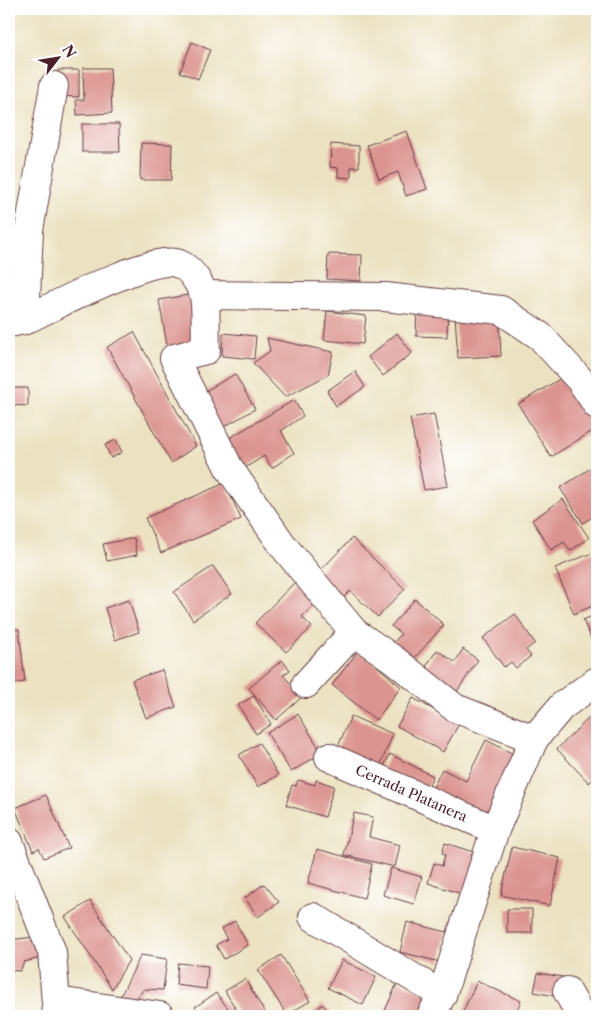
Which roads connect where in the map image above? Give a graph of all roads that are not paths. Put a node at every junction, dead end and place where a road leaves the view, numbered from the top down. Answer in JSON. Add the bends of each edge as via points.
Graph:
{"nodes":[{"id":1,"x":54,"y":86,"type":"dead end"},
{"id":2,"x":204,"y":295,"type":"junction"},
{"id":3,"x":17,"y":321,"type":"edge"},
{"id":4,"x":597,"y":405,"type":"edge"},
{"id":5,"x":354,"y":632,"type":"junction"},
{"id":6,"x":597,"y":680,"type":"edge"},
{"id":7,"x":306,"y":684,"type":"dead end"},
{"id":8,"x":534,"y":739,"type":"junction"},
{"id":9,"x":329,"y":757,"type":"dead end"},
{"id":10,"x":495,"y":830,"type":"junction"},
{"id":11,"x":9,"y":842,"type":"edge"},
{"id":12,"x":313,"y":918,"type":"dead end"},
{"id":13,"x":567,"y":991,"type":"dead end"},
{"id":14,"x":436,"y":1006,"type":"edge"},
{"id":15,"x":57,"y":1008,"type":"edge"},
{"id":16,"x":160,"y":1016,"type":"edge"},
{"id":17,"x":581,"y":1016,"type":"edge"}],
"edges":[{"from":1,"to":3,"type":"street"},
{"from":2,"to":3,"type":"street","via":[[194,276],[179,263],[161,262],[125,274]]},
{"from":2,"to":4,"type":"street","via":[[385,297],[501,310],[540,336],[581,381]]},
{"from":2,"to":5,"type":"street","via":[[206,350],[174,358],[229,468],[284,548]]},
{"from":5,"to":7,"type":"street"},
{"from":5,"to":8,"type":"street","via":[[456,708]]},
{"from":6,"to":8,"type":"street","via":[[562,706]]},
{"from":8,"to":10,"type":"street"},
{"from":9,"to":10,"type":"street","name":"Cerrada Platanera"},
{"from":10,"to":14,"type":"street"},
{"from":11,"to":15,"type":"street","via":[[52,952]]},
{"from":12,"to":14,"type":"street"},
{"from":13,"to":17,"type":"street"},
{"from":15,"to":16,"type":"street"}]}
